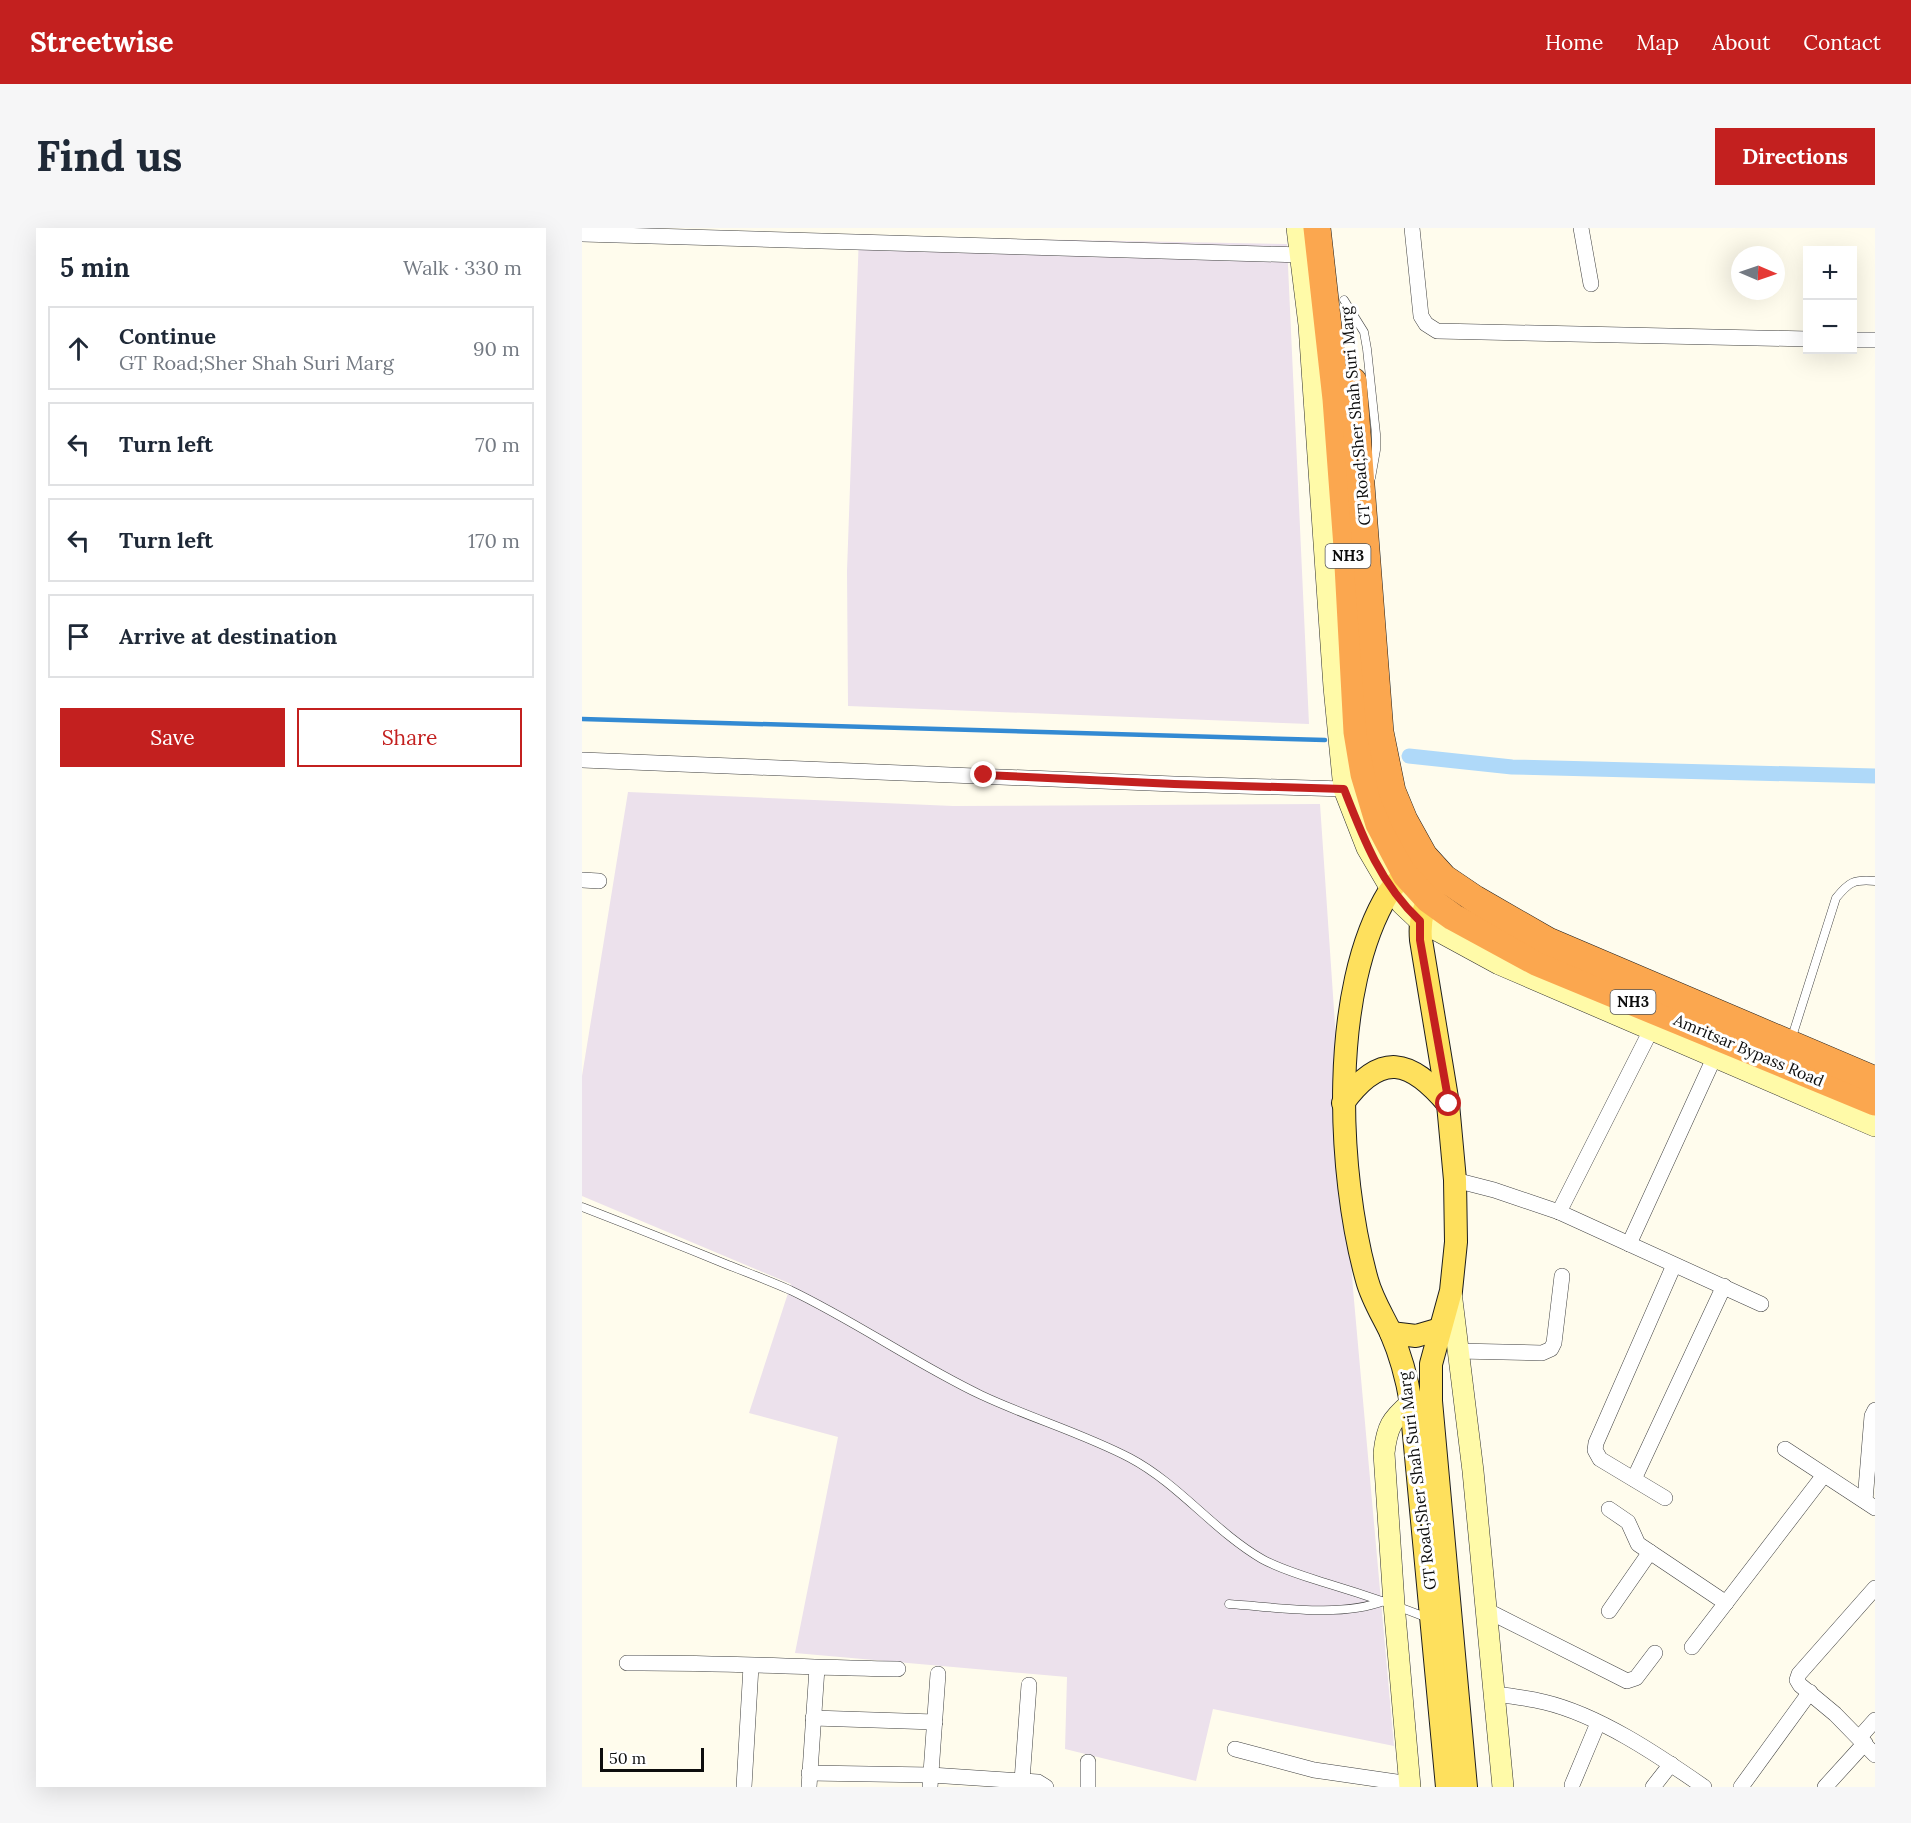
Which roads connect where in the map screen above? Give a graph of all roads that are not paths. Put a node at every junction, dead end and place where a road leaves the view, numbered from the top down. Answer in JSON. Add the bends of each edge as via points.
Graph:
{"nodes":[{"id":1,"x":1297,"y":228,"type":"edge"},
{"id":2,"x":1317,"y":228,"type":"edge"},
{"id":3,"x":1336,"y":228,"type":"edge"},
{"id":4,"x":1412,"y":228,"type":"edge"},
{"id":5,"x":1581,"y":228,"type":"edge"},
{"id":6,"x":582,"y":234,"type":"edge"},
{"id":7,"x":752,"y":234,"type":"edge"},
{"id":8,"x":774,"y":234,"type":"edge"},
{"id":9,"x":1301,"y":255,"type":"junction"},
{"id":10,"x":1591,"y":284,"type":"dead end"},
{"id":11,"x":1803,"y":339,"type":"edge"},
{"id":12,"x":1857,"y":340,"type":"edge"},
{"id":13,"x":1875,"y":340,"type":"edge"},
{"id":14,"x":582,"y":760,"type":"edge"},
{"id":15,"x":1344,"y":789,"type":"junction"},
{"id":16,"x":1407,"y":873,"type":"junction"},
{"id":17,"x":582,"y":880,"type":"edge"},
{"id":18,"x":599,"y":881,"type":"dead end"},
{"id":19,"x":1875,"y":881,"type":"edge"},
{"id":20,"x":1430,"y":899,"type":"junction"},
{"id":21,"x":1651,"y":1030,"type":"junction"},
{"id":22,"x":1790,"y":1044,"type":"junction"},
{"id":23,"x":1714,"y":1058,"type":"junction"},
{"id":24,"x":1875,"y":1080,"type":"edge"},
{"id":25,"x":1875,"y":1102,"type":"edge"},
{"id":26,"x":1343,"y":1103,"type":"junction"},
{"id":27,"x":1449,"y":1104,"type":"junction"},
{"id":28,"x":1875,"y":1126,"type":"edge"},
{"id":29,"x":1455,"y":1180,"type":"junction"},
{"id":30,"x":582,"y":1207,"type":"edge"},
{"id":31,"x":1559,"y":1212,"type":"junction"},
{"id":32,"x":1629,"y":1244,"type":"junction"},
{"id":33,"x":1674,"y":1265,"type":"junction"},
{"id":34,"x":1562,"y":1276,"type":"dead end"},
{"id":35,"x":1724,"y":1286,"type":"junction"},
{"id":36,"x":1451,"y":1291,"type":"junction"},
{"id":37,"x":1761,"y":1304,"type":"dead end"},
{"id":38,"x":1440,"y":1329,"type":"junction"},
{"id":39,"x":1391,"y":1333,"type":"junction"},
{"id":40,"x":1458,"y":1351,"type":"junction"},
{"id":41,"x":1411,"y":1403,"type":"junction"},
{"id":42,"x":1875,"y":1410,"type":"edge"},
{"id":43,"x":1785,"y":1449,"type":"dead end"},
{"id":44,"x":1824,"y":1475,"type":"junction"},
{"id":45,"x":1634,"y":1479,"type":"junction"},
{"id":46,"x":1665,"y":1498,"type":"dead end"},
{"id":47,"x":1870,"y":1505,"type":"edge"},
{"id":48,"x":1609,"y":1509,"type":"dead end"},
{"id":49,"x":1650,"y":1552,"type":"junction"},
{"id":50,"x":1875,"y":1588,"type":"edge"},
{"id":51,"x":1389,"y":1603,"type":"junction"},
{"id":52,"x":1726,"y":1603,"type":"junction"},
{"id":53,"x":1229,"y":1604,"type":"dead end"},
{"id":54,"x":1486,"y":1610,"type":"junction"},
{"id":55,"x":1609,"y":1611,"type":"dead end"},
{"id":56,"x":1432,"y":1620,"type":"junction"},
{"id":57,"x":1692,"y":1647,"type":"dead end"},
{"id":58,"x":1655,"y":1653,"type":"dead end"},
{"id":59,"x":627,"y":1663,"type":"dead end"},
{"id":60,"x":751,"y":1666,"type":"junction"},
{"id":61,"x":817,"y":1668,"type":"junction"},
{"id":62,"x":898,"y":1669,"type":"dead end"},
{"id":63,"x":938,"y":1674,"type":"dead end"},
{"id":64,"x":1029,"y":1685,"type":"dead end"},
{"id":65,"x":1810,"y":1692,"type":"junction"},
{"id":66,"x":1494,"y":1694,"type":"junction"},
{"id":67,"x":813,"y":1718,"type":"junction"},
{"id":68,"x":1875,"y":1720,"type":"edge"},
{"id":69,"x":935,"y":1722,"type":"junction"},
{"id":70,"x":1598,"y":1723,"type":"junction"},
{"id":71,"x":1866,"y":1745,"type":"edge"},
{"id":72,"x":1235,"y":1749,"type":"dead end"},
{"id":73,"x":1088,"y":1762,"type":"dead end"},
{"id":74,"x":1671,"y":1764,"type":"junction"},
{"id":75,"x":809,"y":1780,"type":"edge"},
{"id":76,"x":930,"y":1781,"type":"edge"},
{"id":77,"x":1022,"y":1781,"type":"junction"},
{"id":78,"x":1410,"y":1785,"type":"edge"},
{"id":79,"x":1572,"y":1785,"type":"dead end"},
{"id":80,"x":744,"y":1787,"type":"edge"},
{"id":81,"x":1046,"y":1787,"type":"edge"},
{"id":82,"x":1088,"y":1787,"type":"edge"},
{"id":83,"x":1447,"y":1787,"type":"edge"},
{"id":84,"x":1466,"y":1787,"type":"edge"},
{"id":85,"x":1503,"y":1787,"type":"edge"},
{"id":86,"x":1653,"y":1787,"type":"edge"},
{"id":87,"x":1704,"y":1787,"type":"edge"},
{"id":88,"x":1741,"y":1787,"type":"edge"},
{"id":89,"x":1825,"y":1787,"type":"edge"}],
"edges":[{"from":1,"to":9,"type":"street"},
{"from":2,"to":16,"type":"highway","name":"GT Road;Sher Shah Suri Marg","number":"NH3","via":[[1336,399],[1357,732],[1379,824]]},
{"from":3,"to":16,"type":"highway","name":"GT Road;Sher Shah Suri Marg","number":"NH3","via":[[1364,506],[1376,686],[1386,766],[1404,820]]},
{"from":4,"to":11,"type":"street","via":[[1421,316],[1437,331]]},
{"from":5,"to":10,"type":"street"},
{"from":6,"to":7,"type":"street"},
{"from":7,"to":8,"type":"street"},
{"from":8,"to":9,"type":"street"},
{"from":9,"to":15,"type":"street","via":[[1310,325]]},
{"from":12,"to":13,"type":"street"},
{"from":14,"to":15,"type":"street"},
{"from":15,"to":16,"type":"street","via":[[1367,848]]},
{"from":16,"to":20,"type":"highway","name":"Amritsar Bypass Road","number":"NH3"},
{"from":16,"to":20,"type":"street","via":[[1402,904]]},
{"from":16,"to":26,"type":"main road","name":"GT Road;Sher Shah Suri Marg","via":[[1374,922],[1363,953],[1349,1017]]},
{"from":17,"to":18,"type":"street"},
{"from":19,"to":22,"type":"lane","via":[[1847,884],[1836,898]]},
{"from":20,"to":21,"type":"street","via":[[1498,964]]},
{"from":20,"to":22,"type":"highway","name":"Amritsar Bypass Road","number":"NH3","via":[[1475,899],[1548,941]]},
{"from":20,"to":25,"type":"highway","name":"Amritsar Bypass Road","number":"NH3","via":[[1453,917],[1536,962]]},
{"from":20,"to":27,"type":"main road","name":"GT Road;Sher Shah Suri Marg","via":[[1420,940]]},
{"from":21,"to":23,"type":"street"},
{"from":21,"to":31,"type":"street"},
{"from":22,"to":24,"type":"highway","name":"Amritsar Bypass Road","number":"NH3"},
{"from":23,"to":28,"type":"street"},
{"from":23,"to":32,"type":"street"},
{"from":26,"to":27,"type":"main road","via":[[1365,1077],[1390,1067],[1405,1068],[1418,1075]]},
{"from":26,"to":39,"type":"main road","name":"GT Road;Sher Shah Suri Marg","via":[[1355,1224],[1367,1281]]},
{"from":27,"to":29,"type":"main road","name":"GT Road;Sher Shah Suri Marg"},
{"from":29,"to":31,"type":"street"},
{"from":29,"to":36,"type":"main road","name":"GT Road;Sher Shah Suri Marg","via":[[1456,1242]]},
{"from":30,"to":51,"type":"lane","via":[[788,1289],[979,1394],[1105,1445],[1140,1464],[1235,1542],[1265,1560]]},
{"from":31,"to":32,"type":"street"},
{"from":32,"to":33,"type":"street"},
{"from":33,"to":35,"type":"street"},
{"from":33,"to":45,"type":"street","via":[[1596,1443],[1600,1458]]},
{"from":34,"to":40,"type":"street","via":[[1551,1350]]},
{"from":35,"to":37,"type":"street"},
{"from":35,"to":45,"type":"street"},
{"from":36,"to":38,"type":"main road","name":"GT Road;Sher Shah Suri Marg"},
{"from":36,"to":40,"type":"street"},
{"from":38,"to":39,"type":"main road","via":[[1416,1336]]},
{"from":38,"to":84,"type":"main road","name":"GT Road;Sher Shah Suri Marg","via":[[1431,1364],[1431,1401]]},
{"from":39,"to":41,"type":"main road","name":"GT Road;Sher Shah Suri Marg","via":[[1405,1369]]},
{"from":40,"to":54,"type":"street"},
{"from":41,"to":51,"type":"street","via":[[1393,1418],[1384,1453]]},
{"from":41,"to":56,"type":"main road","name":"GT Road;Sher Shah Suri Marg"},
{"from":42,"to":47,"type":"street"},
{"from":43,"to":44,"type":"street"},
{"from":44,"to":47,"type":"street"},
{"from":44,"to":52,"type":"street"},
{"from":45,"to":46,"type":"street"},
{"from":48,"to":49,"type":"street","via":[[1628,1522],[1638,1544]]},
{"from":49,"to":52,"type":"street"},
{"from":49,"to":55,"type":"street"},
{"from":50,"to":65,"type":"street","via":[[1799,1674],[1800,1685]]},
{"from":51,"to":53,"type":"lane","via":[[1327,1610]]},
{"from":51,"to":56,"type":"lane"},
{"from":51,"to":78,"type":"street"},
{"from":52,"to":57,"type":"street"},
{"from":54,"to":58,"type":"street","via":[[1627,1681],[1634,1680]]},
{"from":54,"to":66,"type":"street"},
{"from":56,"to":83,"type":"main road","name":"GT Road;Sher Shah Suri Marg"},
{"from":59,"to":60,"type":"street"},
{"from":60,"to":61,"type":"street"},
{"from":60,"to":80,"type":"street"},
{"from":61,"to":62,"type":"street"},
{"from":61,"to":67,"type":"street"},
{"from":63,"to":69,"type":"street"},
{"from":64,"to":77,"type":"street"},
{"from":65,"to":71,"type":"street"},
{"from":65,"to":88,"type":"street"},
{"from":66,"to":70,"type":"street","via":[[1547,1702]]},
{"from":66,"to":85,"type":"street"},
{"from":67,"to":69,"type":"street"},
{"from":67,"to":75,"type":"street"},
{"from":68,"to":71,"type":"street"},
{"from":69,"to":76,"type":"street"},
{"from":70,"to":74,"type":"street"},
{"from":70,"to":79,"type":"street"},
{"from":71,"to":89,"type":"street"},
{"from":72,"to":78,"type":"street","via":[[1314,1770]]},
{"from":73,"to":82,"type":"street"},
{"from":74,"to":86,"type":"street"},
{"from":74,"to":87,"type":"street"},
{"from":75,"to":76,"type":"street"},
{"from":76,"to":77,"type":"street"},
{"from":77,"to":81,"type":"street"}]}
